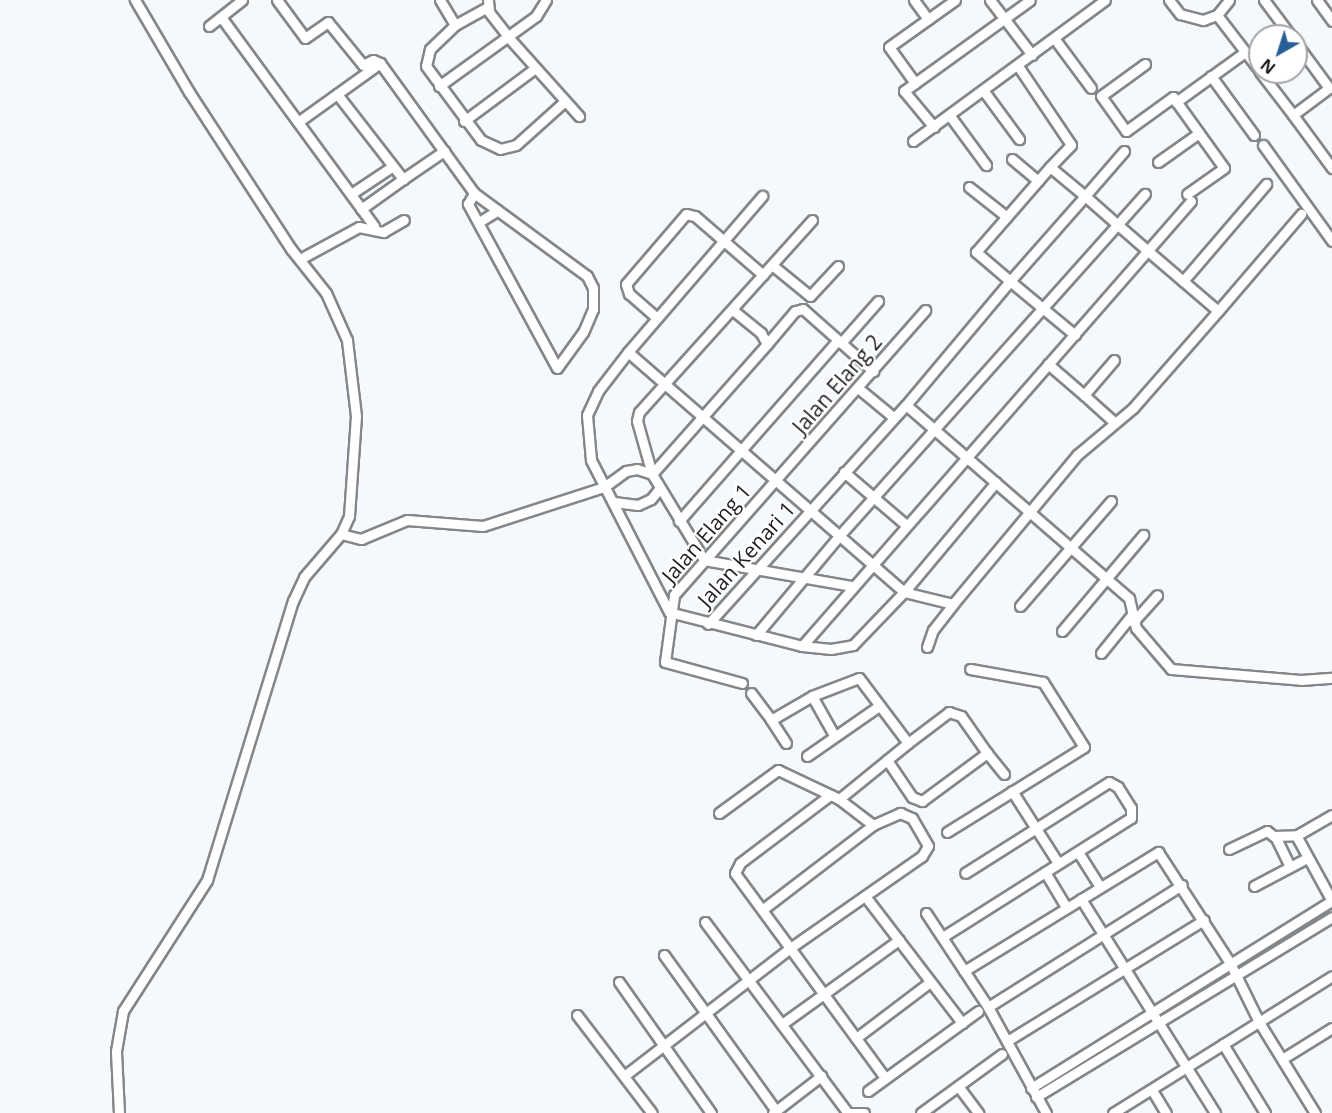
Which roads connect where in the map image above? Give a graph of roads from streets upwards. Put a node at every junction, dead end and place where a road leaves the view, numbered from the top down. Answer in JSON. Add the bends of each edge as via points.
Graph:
{"nodes":[{"id":1,"x":135,"y":0,"type":"edge"},
{"id":2,"x":242,"y":0,"type":"edge"},
{"id":3,"x":277,"y":0,"type":"edge"},
{"id":4,"x":440,"y":0,"type":"edge"},
{"id":5,"x":546,"y":0,"type":"edge"},
{"id":6,"x":914,"y":0,"type":"edge"},
{"id":7,"x":955,"y":0,"type":"edge"},
{"id":8,"x":990,"y":0,"type":"edge"},
{"id":9,"x":1030,"y":0,"type":"edge"},
{"id":10,"x":1106,"y":0,"type":"edge"},
{"id":11,"x":1169,"y":0,"type":"edge"},
{"id":12,"x":1229,"y":0,"type":"edge"},
{"id":13,"x":1263,"y":0,"type":"edge"},
{"id":14,"x":1317,"y":0,"type":"edge"},
{"id":15,"x":487,"y":3,"type":"edge"},
{"id":16,"x":1217,"y":15,"type":"junction"},
{"id":17,"x":221,"y":17,"type":"junction"},
{"id":18,"x":1004,"y":18,"type":"junction"},
{"id":19,"x":928,"y":19,"type":"junction"},
{"id":20,"x":1332,"y":21,"type":"edge"},
{"id":21,"x":1282,"y":24,"type":"edge"},
{"id":22,"x":455,"y":25,"type":"junction"},
{"id":23,"x":209,"y":26,"type":"dead end"},
{"id":24,"x":509,"y":38,"type":"junction"},
{"id":25,"x":1054,"y":38,"type":"junction"},
{"id":26,"x":1245,"y":52,"type":"junction"},
{"id":27,"x":1032,"y":55,"type":"junction"},
{"id":28,"x":1248,"y":56,"type":"edge"},
{"id":29,"x":1308,"y":59,"type":"edge"},
{"id":30,"x":380,"y":63,"type":"junction"},
{"id":31,"x":1145,"y":64,"type":"dead end"},
{"id":32,"x":1018,"y":66,"type":"junction"},
{"id":33,"x":534,"y":69,"type":"junction"},
{"id":34,"x":1212,"y":76,"type":"junction"},
{"id":35,"x":915,"y":83,"type":"junction"},
{"id":36,"x":1269,"y":84,"type":"edge"},
{"id":37,"x":439,"y":86,"type":"junction"},
{"id":38,"x":1091,"y":88,"type":"dead end"},
{"id":39,"x":983,"y":90,"type":"junction"},
{"id":40,"x":337,"y":94,"type":"junction"},
{"id":41,"x":564,"y":102,"type":"junction"},
{"id":42,"x":1176,"y":102,"type":"junction"},
{"id":43,"x":1293,"y":115,"type":"junction"},
{"id":44,"x":579,"y":116,"type":"dead end"},
{"id":45,"x":950,"y":116,"type":"junction"},
{"id":46,"x":464,"y":121,"type":"junction"},
{"id":47,"x":298,"y":122,"type":"junction"},
{"id":48,"x":934,"y":127,"type":"junction"},
{"id":49,"x":1199,"y":133,"type":"junction"},
{"id":50,"x":1254,"y":135,"type":"dead end"},
{"id":51,"x":1018,"y":139,"type":"dead end"},
{"id":52,"x":913,"y":141,"type":"dead end"},
{"id":53,"x":1263,"y":145,"type":"dead end"},
{"id":54,"x":444,"y":151,"type":"junction"},
{"id":55,"x":1124,"y":151,"type":"dead end"},
{"id":56,"x":1012,"y":159,"type":"dead end"},
{"id":57,"x":1158,"y":162,"type":"dead end"},
{"id":58,"x":986,"y":165,"type":"dead end"},
{"id":59,"x":393,"y":166,"type":"junction"},
{"id":60,"x":1050,"y":166,"type":"junction"},
{"id":61,"x":1332,"y":168,"type":"edge"},
{"id":62,"x":403,"y":179,"type":"junction"},
{"id":63,"x":1038,"y":181,"type":"junction"},
{"id":64,"x":1266,"y":184,"type":"dead end"},
{"id":65,"x":969,"y":187,"type":"dead end"},
{"id":66,"x":474,"y":193,"type":"junction"},
{"id":67,"x":351,"y":194,"type":"junction"},
{"id":68,"x":1145,"y":194,"type":"dead end"},
{"id":69,"x":762,"y":196,"type":"dead end"},
{"id":70,"x":1085,"y":196,"type":"junction"},
{"id":71,"x":362,"y":208,"type":"junction"},
{"id":72,"x":498,"y":210,"type":"junction"},
{"id":73,"x":1301,"y":214,"type":"dead end"},
{"id":74,"x":1007,"y":217,"type":"junction"},
{"id":75,"x":404,"y":220,"type":"dead end"},
{"id":76,"x":812,"y":220,"type":"dead end"},
{"id":77,"x":479,"y":222,"type":"junction"},
{"id":78,"x":1118,"y":225,"type":"junction"},
{"id":79,"x":374,"y":226,"type":"dead end"},
{"id":80,"x":1332,"y":241,"type":"edge"},
{"id":81,"x":724,"y":242,"type":"junction"},
{"id":82,"x":1148,"y":251,"type":"junction"},
{"id":83,"x":300,"y":259,"type":"junction"},
{"id":84,"x":772,"y":265,"type":"junction"},
{"id":85,"x":838,"y":266,"type":"dead end"},
{"id":86,"x":763,"y":275,"type":"junction"},
{"id":87,"x":1010,"y":281,"type":"junction"},
{"id":88,"x":1183,"y":281,"type":"junction"},
{"id":89,"x":878,"y":301,"type":"dead end"},
{"id":90,"x":1045,"y":309,"type":"junction"},
{"id":91,"x":733,"y":310,"type":"junction"},
{"id":92,"x":925,"y":310,"type":"dead end"},
{"id":93,"x":1218,"y":311,"type":"junction"},
{"id":94,"x":657,"y":318,"type":"junction"},
{"id":95,"x":1075,"y":335,"type":"junction"},
{"id":96,"x":839,"y":342,"type":"junction"},
{"id":97,"x":767,"y":344,"type":"junction"},
{"id":98,"x":628,"y":352,"type":"junction"},
{"id":99,"x":1114,"y":360,"type":"dead end"},
{"id":100,"x":1048,"y":364,"type":"junction"},
{"id":101,"x":873,"y":371,"type":"junction"},
{"id":102,"x":665,"y":385,"type":"junction"},
{"id":103,"x":858,"y":388,"type":"junction"},
{"id":104,"x":1084,"y":395,"type":"junction"},
{"id":105,"x":906,"y":405,"type":"junction"},
{"id":106,"x":892,"y":416,"type":"junction"},
{"id":107,"x":703,"y":417,"type":"junction"},
{"id":108,"x":1113,"y":422,"type":"junction"},
{"id":109,"x":936,"y":430,"type":"junction"},
{"id":110,"x":740,"y":448,"type":"junction"},
{"id":111,"x":967,"y":457,"type":"junction"},
{"id":112,"x":844,"y":472,"type":"junction"},
{"id":113,"x":652,"y":474,"type":"junction"},
{"id":114,"x":776,"y":481,"type":"junction"},
{"id":115,"x":996,"y":482,"type":"junction"},
{"id":116,"x":604,"y":487,"type":"junction"},
{"id":117,"x":660,"y":488,"type":"junction"},
{"id":118,"x":872,"y":498,"type":"junction"},
{"id":119,"x":1111,"y":501,"type":"dead end"},
{"id":120,"x":614,"y":502,"type":"junction"},
{"id":121,"x":811,"y":509,"type":"junction"},
{"id":122,"x":1031,"y":513,"type":"junction"},
{"id":123,"x":679,"y":520,"type":"junction"},
{"id":124,"x":906,"y":525,"type":"junction"},
{"id":125,"x":341,"y":534,"type":"junction"},
{"id":126,"x":1143,"y":535,"type":"dead end"},
{"id":127,"x":839,"y":536,"type":"junction"},
{"id":128,"x":1071,"y":546,"type":"junction"},
{"id":129,"x":704,"y":560,"type":"junction"},
{"id":130,"x":872,"y":563,"type":"junction"},
{"id":131,"x":757,"y":569,"type":"junction"},
{"id":132,"x":804,"y":576,"type":"junction"},
{"id":133,"x":1107,"y":577,"type":"junction"},
{"id":134,"x":851,"y":586,"type":"junction"},
{"id":135,"x":904,"y":592,"type":"junction"},
{"id":136,"x":1157,"y":595,"type":"dead end"},
{"id":137,"x":953,"y":604,"type":"junction"},
{"id":138,"x":1020,"y":606,"type":"dead end"},
{"id":139,"x":669,"y":612,"type":"junction"},
{"id":140,"x":1132,"y":619,"type":"junction"},
{"id":141,"x":708,"y":624,"type":"junction"},
{"id":142,"x":1062,"y":631,"type":"dead end"},
{"id":143,"x":756,"y":635,"type":"junction"},
{"id":144,"x":802,"y":646,"type":"junction"},
{"id":145,"x":927,"y":647,"type":"dead end"},
{"id":146,"x":1101,"y":652,"type":"dead end"},
{"id":147,"x":970,"y":669,"type":"dead end"},
{"id":148,"x":1332,"y":678,"type":"edge"},
{"id":149,"x":742,"y":683,"type":"dead end"},
{"id":150,"x":751,"y":693,"type":"dead end"},
{"id":151,"x":812,"y":696,"type":"junction"},
{"id":152,"x":879,"y":706,"type":"junction"},
{"id":153,"x":771,"y":720,"type":"junction"},
{"id":154,"x":834,"y":735,"type":"junction"},
{"id":155,"x":786,"y":743,"type":"dead end"},
{"id":156,"x":908,"y":743,"type":"junction"},
{"id":157,"x":987,"y":753,"type":"junction"},
{"id":158,"x":807,"y":756,"type":"dead end"},
{"id":159,"x":886,"y":760,"type":"junction"},
{"id":160,"x":1004,"y":774,"type":"dead end"},
{"id":161,"x":1012,"y":791,"type":"junction"},
{"id":162,"x":834,"y":797,"type":"junction"},
{"id":163,"x":719,"y":813,"type":"dead end"},
{"id":164,"x":1332,"y":815,"type":"edge"},
{"id":165,"x":873,"y":825,"type":"junction"},
{"id":166,"x":1036,"y":828,"type":"junction"},
{"id":167,"x":947,"y":832,"type":"dead end"},
{"id":168,"x":1298,"y":835,"type":"junction"},
{"id":169,"x":1274,"y":836,"type":"junction"},
{"id":170,"x":1229,"y":849,"type":"dead end"},
{"id":171,"x":1078,"y":852,"type":"junction"},
{"id":172,"x":1307,"y":858,"type":"junction"},
{"id":173,"x":1058,"y":863,"type":"junction"},
{"id":174,"x":1290,"y":867,"type":"junction"},
{"id":175,"x":1045,"y":872,"type":"junction"},
{"id":176,"x":965,"y":873,"type":"dead end"},
{"id":177,"x":1182,"y":885,"type":"junction"},
{"id":178,"x":1254,"y":886,"type":"dead end"},
{"id":179,"x":1100,"y":887,"type":"junction"},
{"id":180,"x":865,"y":896,"type":"junction"},
{"id":181,"x":1081,"y":898,"type":"junction"},
{"id":182,"x":1332,"y":901,"type":"edge"},
{"id":183,"x":1066,"y":908,"type":"junction"},
{"id":184,"x":763,"y":909,"type":"junction"},
{"id":185,"x":926,"y":913,"type":"dead end"},
{"id":186,"x":1332,"y":917,"type":"edge"},
{"id":187,"x":1204,"y":920,"type":"junction"},
{"id":188,"x":705,"y":922,"type":"dead end"},
{"id":189,"x":1103,"y":935,"type":"junction"},
{"id":190,"x":944,"y":936,"type":"junction"},
{"id":191,"x":899,"y":940,"type":"junction"},
{"id":192,"x":790,"y":948,"type":"junction"},
{"id":193,"x":664,"y":955,"type":"dead end"},
{"id":194,"x":1230,"y":963,"type":"junction"},
{"id":195,"x":1126,"y":969,"type":"junction"},
{"id":196,"x":964,"y":971,"type":"junction"},
{"id":197,"x":1236,"y":975,"type":"junction"},
{"id":198,"x":1332,"y":976,"type":"edge"},
{"id":199,"x":750,"y":979,"type":"junction"},
{"id":200,"x":619,"y":982,"type":"dead end"},
{"id":201,"x":930,"y":982,"type":"junction"},
{"id":202,"x":823,"y":994,"type":"junction"},
{"id":203,"x":988,"y":1007,"type":"junction"},
{"id":204,"x":978,"y":1011,"type":"dead end"},
{"id":205,"x":1152,"y":1012,"type":"junction"},
{"id":206,"x":704,"y":1014,"type":"junction"},
{"id":207,"x":577,"y":1015,"type":"dead end"},
{"id":208,"x":1259,"y":1022,"type":"junction"},
{"id":209,"x":962,"y":1023,"type":"junction"},
{"id":210,"x":1159,"y":1023,"type":"junction"},
{"id":211,"x":782,"y":1024,"type":"junction"},
{"id":212,"x":1332,"y":1028,"type":"edge"},
{"id":213,"x":856,"y":1038,"type":"junction"},
{"id":214,"x":1007,"y":1041,"type":"junction"},
{"id":215,"x":1223,"y":1044,"type":"junction"},
{"id":216,"x":663,"y":1045,"type":"junction"},
{"id":217,"x":1002,"y":1054,"type":"dead end"},
{"id":218,"x":1281,"y":1059,"type":"junction"},
{"id":219,"x":1189,"y":1068,"type":"junction"},
{"id":220,"x":624,"y":1076,"type":"junction"},
{"id":221,"x":821,"y":1076,"type":"junction"},
{"id":222,"x":885,"y":1078,"type":"junction"},
{"id":223,"x":958,"y":1086,"type":"junction"},
{"id":224,"x":1152,"y":1090,"type":"junction"},
{"id":225,"x":868,"y":1091,"type":"dead end"},
{"id":226,"x":1034,"y":1093,"type":"junction"},
{"id":227,"x":774,"y":1112,"type":"edge"},
{"id":228,"x":1115,"y":1112,"type":"edge"},
{"id":229,"x":119,"y":1113,"type":"edge"},
{"id":230,"x":652,"y":1113,"type":"edge"},
{"id":231,"x":711,"y":1113,"type":"edge"},
{"id":232,"x":848,"y":1113,"type":"edge"},
{"id":233,"x":864,"y":1113,"type":"edge"},
{"id":234,"x":921,"y":1113,"type":"edge"},
{"id":235,"x":978,"y":1113,"type":"edge"},
{"id":236,"x":1046,"y":1113,"type":"edge"},
{"id":237,"x":1166,"y":1113,"type":"edge"},
{"id":238,"x":1215,"y":1113,"type":"edge"},
{"id":239,"x":1265,"y":1113,"type":"edge"},
{"id":240,"x":1315,"y":1113,"type":"edge"}],
"edges":[{"from":1,"to":83,"type":"street","via":[[189,92]]},
{"from":2,"to":17,"type":"street"},
{"from":3,"to":30,"type":"street","via":[[305,38],[328,22],[363,65],[373,60]]},
{"from":4,"to":22,"type":"street"},
{"from":5,"to":24,"type":"street","via":[[544,8]]},
{"from":6,"to":19,"type":"street"},
{"from":7,"to":19,"type":"street"},
{"from":8,"to":18,"type":"street"},
{"from":9,"to":18,"type":"street"},
{"from":10,"to":25,"type":"street"},
{"from":11,"to":16,"type":"street","via":[[1191,20]]},
{"from":12,"to":16,"type":"street"},
{"from":13,"to":21,"type":"street"},
{"from":14,"to":20,"type":"street"},
{"from":15,"to":22,"type":"street"},
{"from":15,"to":24,"type":"street"},
{"from":16,"to":26,"type":"street"},
{"from":17,"to":23,"type":"street"},
{"from":17,"to":47,"type":"street"},
{"from":18,"to":27,"type":"street"},
{"from":18,"to":35,"type":"street"},
{"from":19,"to":35,"type":"street","via":[[889,47]]},
{"from":22,"to":37,"type":"street","via":[[426,56],[426,66]]},
{"from":24,"to":33,"type":"street"},
{"from":24,"to":37,"type":"street"},
{"from":25,"to":27,"type":"street"},
{"from":25,"to":38,"type":"street"},
{"from":26,"to":28,"type":"street"},
{"from":26,"to":34,"type":"street"},
{"from":27,"to":32,"type":"street"},
{"from":29,"to":43,"type":"street","via":[[1329,87]]},
{"from":30,"to":40,"type":"street"},
{"from":30,"to":54,"type":"street"},
{"from":31,"to":42,"type":"street","via":[[1101,96],[1126,131],[1173,97]]},
{"from":32,"to":39,"type":"street"},
{"from":32,"to":60,"type":"street","via":[[1071,145]]},
{"from":33,"to":41,"type":"street"},
{"from":33,"to":46,"type":"street"},
{"from":34,"to":42,"type":"street"},
{"from":34,"to":50,"type":"street"},
{"from":35,"to":48,"type":"street","via":[[904,91]]},
{"from":36,"to":43,"type":"street"},
{"from":37,"to":46,"type":"street"},
{"from":39,"to":45,"type":"street"},
{"from":39,"to":51,"type":"street"},
{"from":40,"to":47,"type":"street"},
{"from":40,"to":59,"type":"street"},
{"from":41,"to":44,"type":"street"},
{"from":41,"to":46,"type":"street","via":[[507,149],[491,147]]},
{"from":42,"to":49,"type":"street"},
{"from":43,"to":61,"type":"street"},
{"from":45,"to":48,"type":"street"},
{"from":45,"to":58,"type":"street"},
{"from":47,"to":67,"type":"street"},
{"from":48,"to":52,"type":"street"},
{"from":49,"to":57,"type":"street"},
{"from":49,"to":82,"type":"street","via":[[1224,168],[1189,198]]},
{"from":53,"to":80,"type":"street"},
{"from":54,"to":62,"type":"street"},
{"from":54,"to":66,"type":"street"},
{"from":55,"to":70,"type":"street","name":"Jalan Kenari 1"},
{"from":56,"to":63,"type":"street"},
{"from":59,"to":62,"type":"street"},
{"from":59,"to":67,"type":"street"},
{"from":60,"to":63,"type":"street"},
{"from":60,"to":70,"type":"street"},
{"from":62,"to":71,"type":"street"},
{"from":63,"to":74,"type":"street"},
{"from":64,"to":88,"type":"street"},
{"from":65,"to":74,"type":"street"},
{"from":66,"to":72,"type":"street"},
{"from":66,"to":77,"type":"street","via":[[468,204]]},
{"from":67,"to":71,"type":"street"},
{"from":68,"to":78,"type":"street"},
{"from":69,"to":81,"type":"street"},
{"from":70,"to":78,"type":"street"},
{"from":70,"to":87,"type":"street","name":"Jalan Kenari 1"},
{"from":71,"to":79,"type":"street"},
{"from":72,"to":77,"type":"street"},
{"from":72,"to":77,"type":"street","via":[[587,276],[593,288],[593,309],[583,332],[557,368]]},
{"from":73,"to":93,"type":"street"},
{"from":74,"to":87,"type":"street","via":[[976,252]]},
{"from":75,"to":83,"type":"street","via":[[383,232],[360,227]]},
{"from":76,"to":84,"type":"street"},
{"from":78,"to":82,"type":"street"},
{"from":78,"to":90,"type":"street"},
{"from":81,"to":86,"type":"street"},
{"from":81,"to":94,"type":"street"},
{"from":81,"to":94,"type":"street","via":[[695,216],[686,214],[626,284],[629,294]]},
{"from":82,"to":88,"type":"street"},
{"from":82,"to":95,"type":"street"},
{"from":83,"to":125,"type":"street","via":[[338,314],[353,377],[356,416],[351,508]]},
{"from":84,"to":85,"type":"street","via":[[810,296]]},
{"from":84,"to":86,"type":"street"},
{"from":86,"to":91,"type":"street"},
{"from":87,"to":90,"type":"street"},
{"from":87,"to":105,"type":"street","name":"Jalan Kenari 1"},
{"from":88,"to":93,"type":"street"},
{"from":89,"to":96,"type":"street"},
{"from":90,"to":95,"type":"street"},
{"from":90,"to":109,"type":"street"},
{"from":91,"to":97,"type":"street","via":[[761,333]]},
{"from":91,"to":102,"type":"street"},
{"from":92,"to":101,"type":"street","name":"Jalan Elang 2"},
{"from":93,"to":108,"type":"street","via":[[1132,408]]},
{"from":94,"to":98,"type":"street"},
{"from":95,"to":100,"type":"street"},
{"from":96,"to":97,"type":"street","via":[[800,309]]},
{"from":96,"to":101,"type":"street"},
{"from":96,"to":110,"type":"street"},
{"from":97,"to":107,"type":"street"},
{"from":98,"to":102,"type":"street"},
{"from":98,"to":116,"type":"street","via":[[598,391],[587,415],[591,460]]},
{"from":99,"to":104,"type":"street"},
{"from":100,"to":104,"type":"street"},
{"from":100,"to":111,"type":"street"},
{"from":101,"to":103,"type":"street","name":"Jalan Elang 2"},
{"from":102,"to":107,"type":"street"},
{"from":102,"to":113,"type":"street","via":[[637,417]]},
{"from":103,"to":106,"type":"street"},
{"from":103,"to":114,"type":"street","name":"Jalan Elang 2"},
{"from":104,"to":108,"type":"street"},
{"from":105,"to":106,"type":"street","name":"Jalan Kenari 1"},
{"from":105,"to":109,"type":"street"},
{"from":106,"to":112,"type":"street","name":"Jalan Kenari 1"},
{"from":107,"to":110,"type":"street"},
{"from":107,"to":113,"type":"street"},
{"from":108,"to":122,"type":"street","via":[[1077,455]]},
{"from":109,"to":111,"type":"street"},
{"from":109,"to":118,"type":"street"},
{"from":110,"to":114,"type":"street"},
{"from":110,"to":123,"type":"street"},
{"from":111,"to":115,"type":"street"},
{"from":111,"to":124,"type":"street"},
{"from":112,"to":118,"type":"street"},
{"from":112,"to":121,"type":"street","name":"Jalan Kenari 1"},
{"from":113,"to":116,"type":"street","via":[[631,470]]},
{"from":113,"to":117,"type":"street"},
{"from":114,"to":121,"type":"street"},
{"from":114,"to":129,"type":"street","name":"Jalan Elang 1"},
{"from":115,"to":122,"type":"street"},
{"from":115,"to":135,"type":"street"},
{"from":116,"to":120,"type":"street"},
{"from":116,"to":125,"type":"street","via":[[483,526],[407,520],[361,539]]},
{"from":117,"to":120,"type":"street","via":[[651,499],[638,505]]},
{"from":117,"to":123,"type":"street"},
{"from":118,"to":124,"type":"street"},
{"from":118,"to":127,"type":"street"},
{"from":119,"to":128,"type":"street"},
{"from":120,"to":139,"type":"street"},
{"from":121,"to":127,"type":"street"},
{"from":121,"to":131,"type":"street","name":"Jalan Kenari 1"},
{"from":122,"to":128,"type":"street"},
{"from":122,"to":137,"type":"street"},
{"from":123,"to":129,"type":"street"},
{"from":124,"to":130,"type":"street"},
{"from":125,"to":229,"type":"street","via":[[304,577],[293,601],[207,880],[123,1011],[116,1051]]},
{"from":126,"to":133,"type":"street"},
{"from":127,"to":130,"type":"street"},
{"from":127,"to":132,"type":"street"},
{"from":128,"to":133,"type":"street"},
{"from":128,"to":138,"type":"street"},
{"from":129,"to":131,"type":"street"},
{"from":129,"to":139,"type":"street","name":"Jalan Elang 1","via":[[674,595]]},
{"from":130,"to":134,"type":"street"},
{"from":130,"to":135,"type":"street"},
{"from":131,"to":132,"type":"street"},
{"from":131,"to":141,"type":"street","name":"Jalan Kenari 1"},
{"from":132,"to":134,"type":"street"},
{"from":132,"to":143,"type":"street"},
{"from":133,"to":140,"type":"street","via":[[1129,597]]},
{"from":133,"to":142,"type":"street"},
{"from":134,"to":144,"type":"street"},
{"from":135,"to":137,"type":"street"},
{"from":135,"to":144,"type":"street","via":[[853,645],[831,649]]},
{"from":136,"to":140,"type":"street"},
{"from":137,"to":145,"type":"street","via":[[933,630]]},
{"from":139,"to":141,"type":"street"},
{"from":139,"to":149,"type":"street","via":[[665,662]]},
{"from":140,"to":146,"type":"street"},
{"from":140,"to":148,"type":"street","via":[[1165,664],[1177,672],[1301,680]]},
{"from":141,"to":143,"type":"street"},
{"from":143,"to":144,"type":"street"},
{"from":147,"to":161,"type":"street","via":[[1043,682],[1084,747]]},
{"from":150,"to":153,"type":"street"},
{"from":151,"to":152,"type":"street","via":[[860,678]]},
{"from":151,"to":153,"type":"street"},
{"from":151,"to":154,"type":"street"},
{"from":152,"to":154,"type":"street"},
{"from":152,"to":156,"type":"street"},
{"from":153,"to":155,"type":"street"},
{"from":154,"to":158,"type":"street"},
{"from":156,"to":157,"type":"street","via":[[949,712],[961,716]]},
{"from":156,"to":159,"type":"street"},
{"from":157,"to":159,"type":"street","via":[[922,801],[912,797]]},
{"from":157,"to":160,"type":"street"},
{"from":159,"to":162,"type":"street"},
{"from":161,"to":166,"type":"street"},
{"from":161,"to":167,"type":"street"},
{"from":162,"to":163,"type":"street","via":[[778,770]]},
{"from":162,"to":165,"type":"street"},
{"from":162,"to":184,"type":"street","via":[[740,864],[735,873],[738,880]]},
{"from":164,"to":168,"type":"street"},
{"from":165,"to":180,"type":"street","via":[[900,813],[912,818],[928,846],[922,855]]},
{"from":165,"to":184,"type":"street"},
{"from":166,"to":171,"type":"street","via":[[1109,782],[1114,783],[1131,808],[1131,818]]},
{"from":166,"to":173,"type":"street"},
{"from":166,"to":176,"type":"street"},
{"from":168,"to":169,"type":"street"},
{"from":168,"to":172,"type":"street"},
{"from":169,"to":170,"type":"street","via":[[1260,832]]},
{"from":169,"to":174,"type":"street"},
{"from":171,"to":173,"type":"street"},
{"from":171,"to":179,"type":"street"},
{"from":172,"to":174,"type":"street"},
{"from":172,"to":182,"type":"street"},
{"from":173,"to":175,"type":"street"},
{"from":174,"to":178,"type":"street"},
{"from":175,"to":183,"type":"street"},
{"from":175,"to":190,"type":"street"},
{"from":177,"to":179,"type":"street","via":[[1156,852]]},
{"from":177,"to":187,"type":"street"},
{"from":177,"to":189,"type":"street"},
{"from":179,"to":181,"type":"street"},
{"from":180,"to":191,"type":"street"},
{"from":180,"to":192,"type":"street"},
{"from":181,"to":183,"type":"street"},
{"from":181,"to":189,"type":"street"},
{"from":182,"to":194,"type":"street"},
{"from":183,"to":196,"type":"street"},
{"from":184,"to":192,"type":"street"},
{"from":185,"to":190,"type":"street"},
{"from":186,"to":197,"type":"street"},
{"from":187,"to":194,"type":"street"},
{"from":187,"to":195,"type":"street"},
{"from":188,"to":199,"type":"street"},
{"from":189,"to":195,"type":"street"},
{"from":189,"to":203,"type":"street"},
{"from":190,"to":196,"type":"street"},
{"from":191,"to":201,"type":"street"},
{"from":191,"to":202,"type":"street"},
{"from":192,"to":199,"type":"street"},
{"from":192,"to":202,"type":"street"},
{"from":193,"to":206,"type":"street"},
{"from":194,"to":197,"type":"street"},
{"from":194,"to":205,"type":"street"},
{"from":195,"to":205,"type":"street"},
{"from":195,"to":214,"type":"street"},
{"from":196,"to":203,"type":"street"},
{"from":197,"to":208,"type":"street"},
{"from":197,"to":210,"type":"street"},
{"from":198,"to":208,"type":"street"},
{"from":199,"to":206,"type":"street"},
{"from":199,"to":211,"type":"street"},
{"from":200,"to":216,"type":"street"},
{"from":201,"to":209,"type":"street"},
{"from":201,"to":213,"type":"street"},
{"from":202,"to":211,"type":"street"},
{"from":202,"to":213,"type":"street"},
{"from":203,"to":214,"type":"street"},
{"from":204,"to":209,"type":"street"},
{"from":205,"to":210,"type":"street"},
{"from":205,"to":226,"type":"street"},
{"from":206,"to":216,"type":"street"},
{"from":206,"to":227,"type":"street"},
{"from":207,"to":220,"type":"street"},
{"from":208,"to":215,"type":"street"},
{"from":208,"to":218,"type":"street"},
{"from":209,"to":222,"type":"street"},
{"from":210,"to":219,"type":"street"},
{"from":210,"to":226,"type":"street"},
{"from":211,"to":221,"type":"street"},
{"from":212,"to":218,"type":"street"},
{"from":213,"to":222,"type":"street"},
{"from":214,"to":226,"type":"street"},
{"from":215,"to":219,"type":"street"},
{"from":215,"to":239,"type":"street"},
{"from":216,"to":220,"type":"street"},
{"from":216,"to":231,"type":"street"},
{"from":217,"to":223,"type":"street"},
{"from":218,"to":240,"type":"street"},
{"from":219,"to":224,"type":"street"},
{"from":219,"to":238,"type":"street"},
{"from":220,"to":230,"type":"street"},
{"from":221,"to":227,"type":"street"},
{"from":221,"to":232,"type":"street"},
{"from":222,"to":225,"type":"street"},
{"from":223,"to":234,"type":"street"},
{"from":223,"to":235,"type":"street"},
{"from":224,"to":228,"type":"street"},
{"from":224,"to":237,"type":"street"},
{"from":226,"to":236,"type":"street"},
{"from":232,"to":233,"type":"street"}]}
